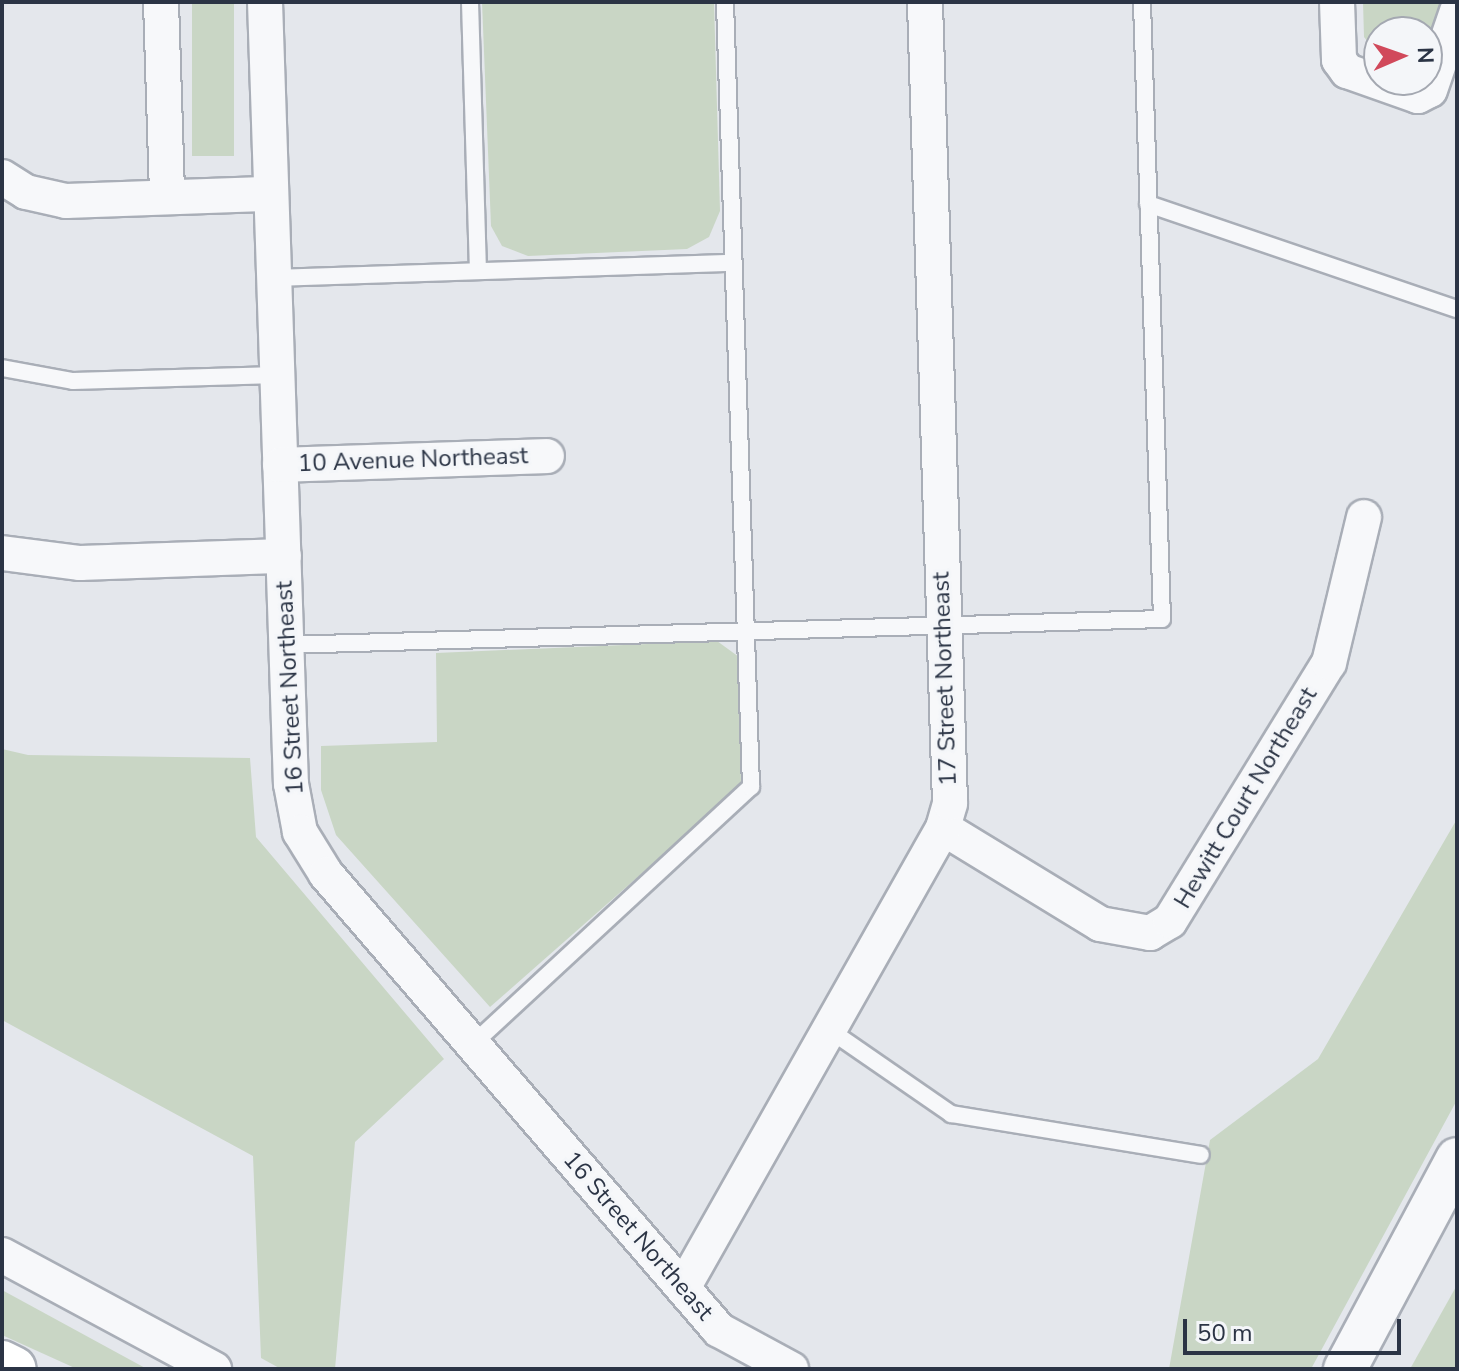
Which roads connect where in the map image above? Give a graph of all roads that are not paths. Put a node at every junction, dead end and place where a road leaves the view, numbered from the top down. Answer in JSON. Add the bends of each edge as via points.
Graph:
{"nodes":[{"id":1,"x":161,"y":2,"type":"edge"},
{"id":2,"x":265,"y":2,"type":"edge"},
{"id":3,"x":470,"y":2,"type":"edge"},
{"id":4,"x":725,"y":2,"type":"edge"},
{"id":5,"x":925,"y":2,"type":"edge"},
{"id":6,"x":1142,"y":2,"type":"edge"},
{"id":7,"x":1337,"y":2,"type":"edge"},
{"id":8,"x":1457,"y":11,"type":"edge"},
{"id":9,"x":2,"y":177,"type":"edge"},
{"id":10,"x":271,"y":194,"type":"junction"},
{"id":11,"x":167,"y":197,"type":"junction"},
{"id":12,"x":1148,"y":204,"type":"junction"},
{"id":13,"x":733,"y":263,"type":"junction"},
{"id":14,"x":478,"y":270,"type":"junction"},
{"id":15,"x":274,"y":278,"type":"junction"},
{"id":16,"x":1457,"y":309,"type":"edge"},
{"id":17,"x":2,"y":368,"type":"edge"},
{"id":18,"x":277,"y":375,"type":"junction"},
{"id":19,"x":547,"y":456,"type":"dead end"},
{"id":20,"x":280,"y":465,"type":"junction"},
{"id":21,"x":1364,"y":517,"type":"dead end"},
{"id":22,"x":2,"y":553,"type":"edge"},
{"id":23,"x":284,"y":556,"type":"junction"},
{"id":24,"x":943,"y":625,"type":"junction"},
{"id":25,"x":746,"y":631,"type":"junction"},
{"id":26,"x":286,"y":645,"type":"junction"},
{"id":27,"x":943,"y":828,"type":"junction"},
{"id":28,"x":828,"y":1029,"type":"junction"},
{"id":29,"x":473,"y":1044,"type":"junction"},
{"id":30,"x":1201,"y":1155,"type":"dead end"},
{"id":31,"x":1457,"y":1159,"type":"edge"},
{"id":32,"x":2,"y":1255,"type":"edge"},
{"id":33,"x":683,"y":1288,"type":"junction"},
{"id":34,"x":2,"y":1363,"type":"edge"},
{"id":35,"x":14,"y":1369,"type":"edge"},
{"id":36,"x":214,"y":1369,"type":"edge"},
{"id":37,"x":791,"y":1369,"type":"edge"},
{"id":38,"x":1345,"y":1369,"type":"edge"}],
"edges":[{"from":1,"to":11,"type":"street"},
{"from":2,"to":10,"type":"street","name":"16 Street Northeast"},
{"from":3,"to":14,"type":"lane"},
{"from":4,"to":13,"type":"lane"},
{"from":5,"to":24,"type":"street","name":"17 Street Northeast"},
{"from":6,"to":12,"type":"lane"},
{"from":7,"to":8,"type":"street","via":[[1339,60],[1347,71],[1418,96],[1430,90]]},
{"from":9,"to":11,"type":"street","via":[[26,192],[66,201]]},
{"from":10,"to":11,"type":"street"},
{"from":10,"to":15,"type":"street","name":"16 Street Northeast"},
{"from":12,"to":16,"type":"lane"},
{"from":12,"to":24,"type":"lane","via":[[1162,619]]},
{"from":13,"to":14,"type":"lane"},
{"from":13,"to":25,"type":"lane"},
{"from":14,"to":15,"type":"lane"},
{"from":15,"to":18,"type":"street","name":"16 Street Northeast"},
{"from":17,"to":18,"type":"lane","via":[[73,381]]},
{"from":18,"to":20,"type":"street","name":"16 Street Northeast"},
{"from":19,"to":20,"type":"street","name":"10 Avenue Northeast"},
{"from":20,"to":23,"type":"street","name":"16 Street Northeast"},
{"from":21,"to":27,"type":"street","name":"Hewitt Court Northeast","via":[[1329,663],[1170,921],[1150,933],[1100,924]]},
{"from":22,"to":23,"type":"street","via":[[80,563]]},
{"from":23,"to":26,"type":"street","name":"16 Street Northeast"},
{"from":24,"to":25,"type":"lane"},
{"from":24,"to":27,"type":"street","name":"17 Street Northeast","via":[[950,803]]},
{"from":25,"to":26,"type":"lane"},
{"from":25,"to":29,"type":"lane","via":[[751,787]]},
{"from":26,"to":29,"type":"street","name":"16 Street Northeast","via":[[291,784],[300,832],[326,874]]},
{"from":27,"to":28,"type":"street","name":"17 Street Northeast"},
{"from":28,"to":30,"type":"lane","via":[[951,1114]]},
{"from":28,"to":33,"type":"street","name":"17 Street Northeast"},
{"from":29,"to":33,"type":"street","name":"16 Street Northeast"},
{"from":31,"to":38,"type":"street"},
{"from":32,"to":36,"type":"street"},
{"from":33,"to":37,"type":"street","name":"16 Street Northeast","via":[[719,1330]]},
{"from":34,"to":35,"type":"main road"}]}
